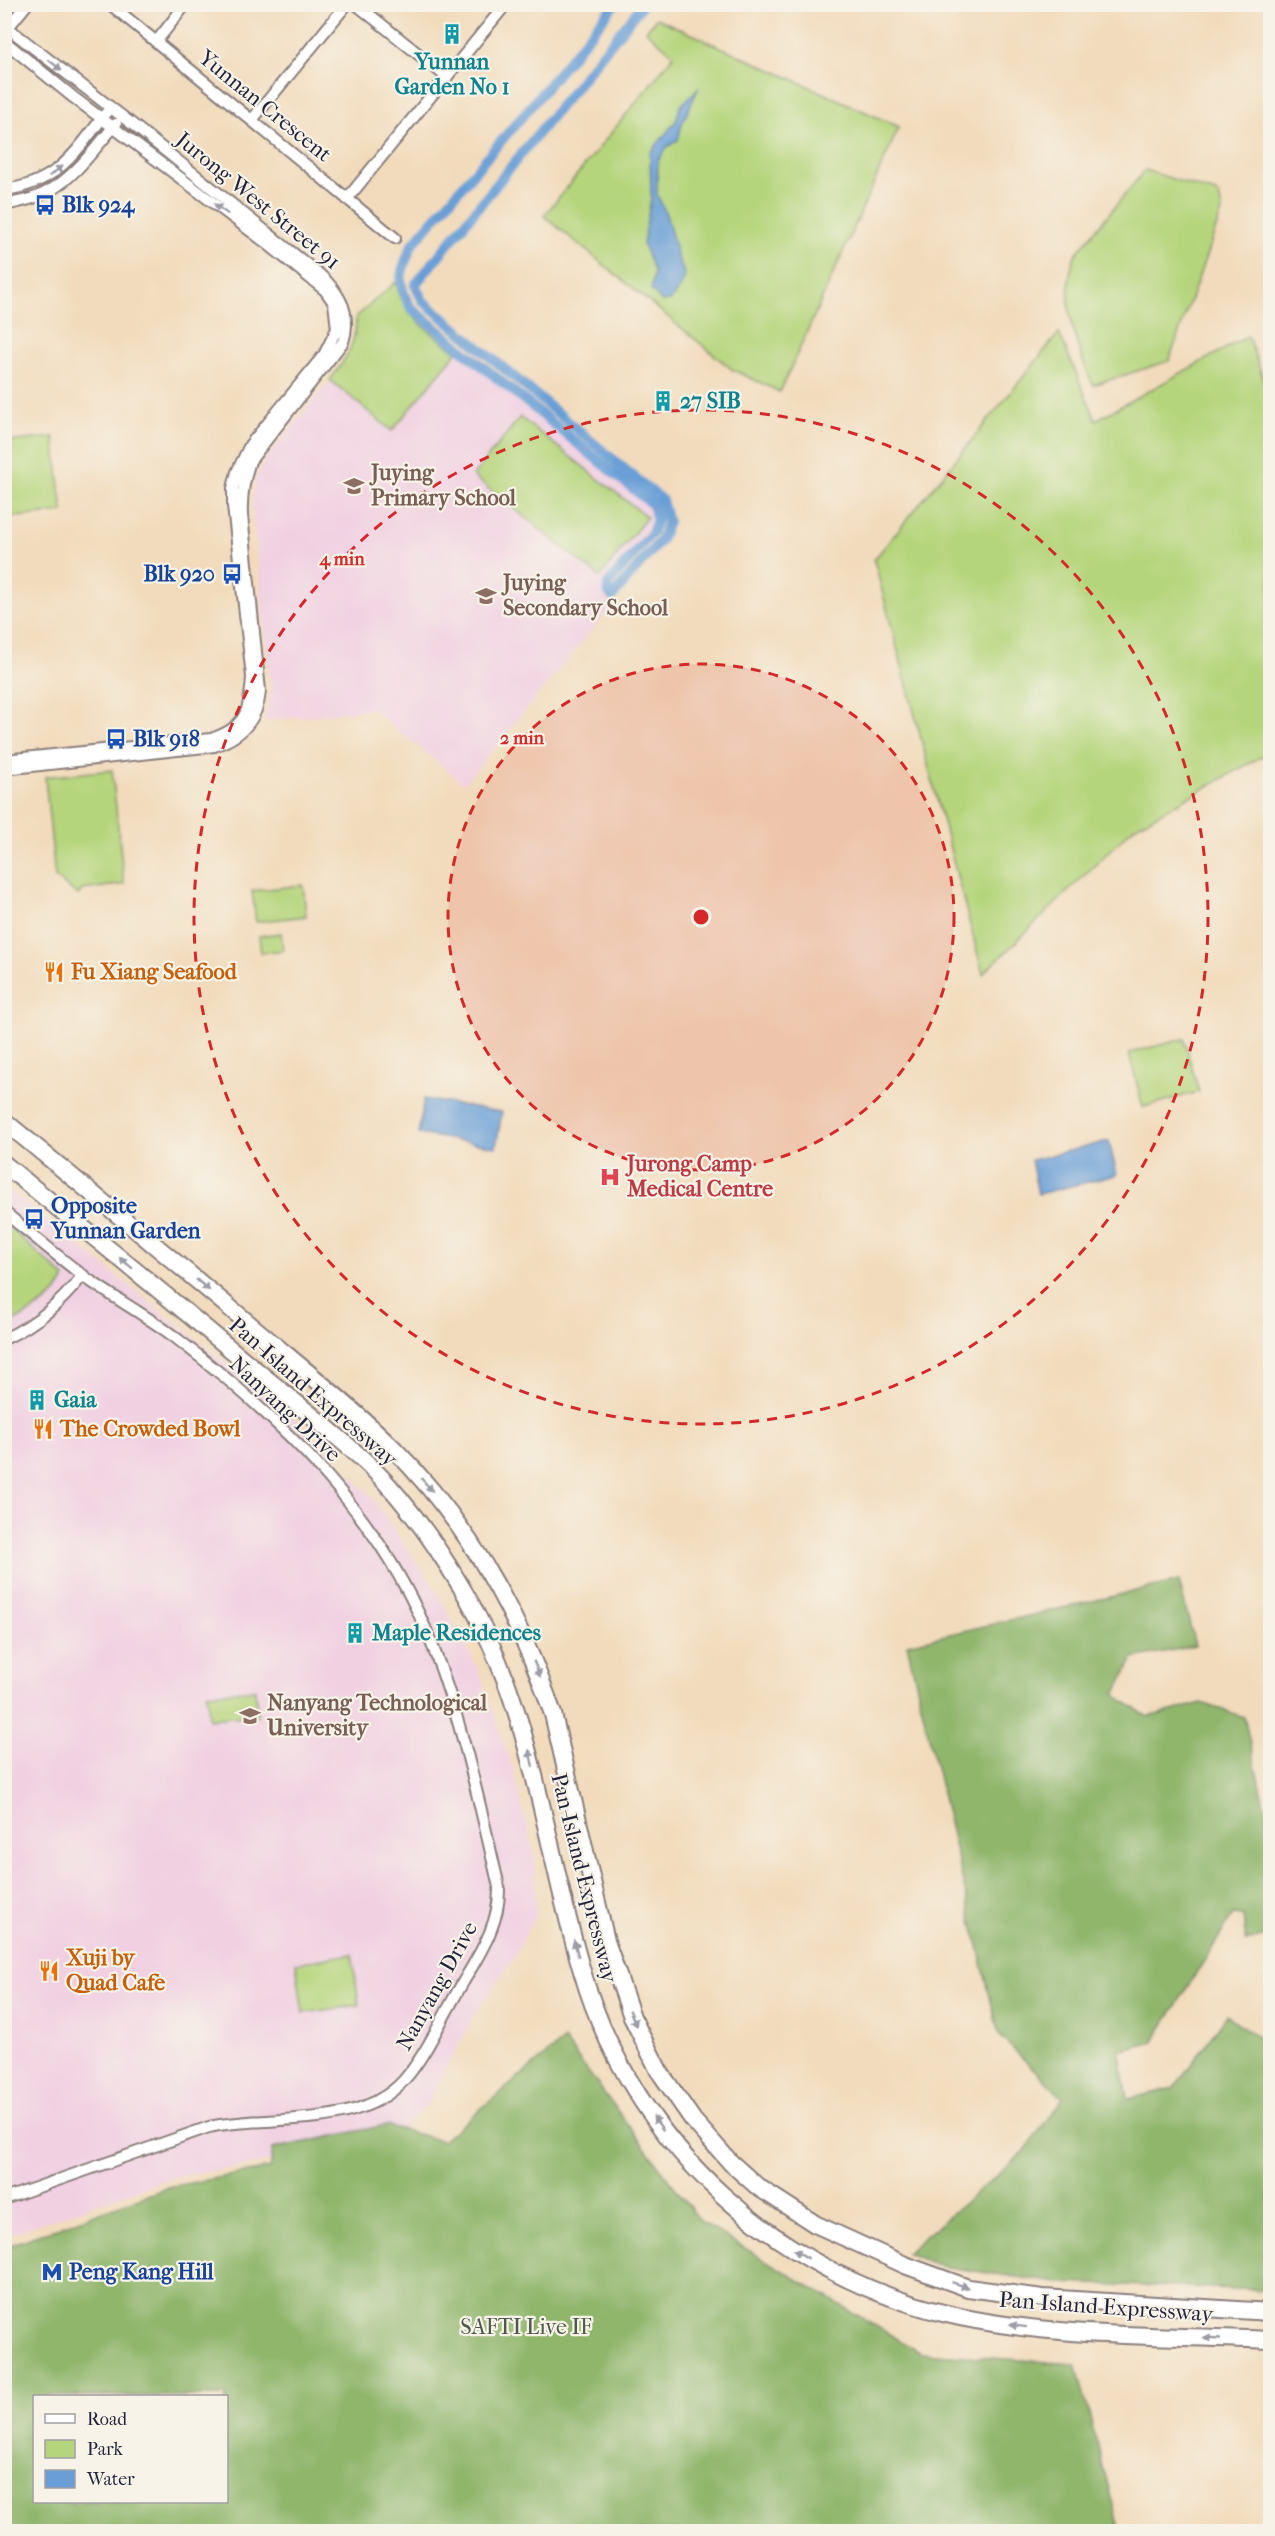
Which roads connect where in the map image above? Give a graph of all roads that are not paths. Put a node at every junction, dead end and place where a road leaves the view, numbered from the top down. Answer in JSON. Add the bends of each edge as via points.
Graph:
{"nodes":[{"id":1,"x":27,"y":4,"type":"edge"},
{"id":2,"x":110,"y":4,"type":"edge"},
{"id":3,"x":186,"y":4,"type":"edge"},
{"id":4,"x":347,"y":4,"type":"edge"},
{"id":5,"x":356,"y":4,"type":"edge"},
{"id":6,"x":506,"y":4,"type":"edge"},
{"id":7,"x":6,"y":28,"type":"edge"},
{"id":8,"x":4,"y":41,"type":"edge"},
{"id":9,"x":156,"y":42,"type":"junction"},
{"id":10,"x":447,"y":77,"type":"junction"},
{"id":11,"x":110,"y":108,"type":"junction"},
{"id":12,"x":122,"y":117,"type":"junction"},
{"id":13,"x":102,"y":118,"type":"junction"},
{"id":14,"x":252,"y":120,"type":"junction"},
{"id":15,"x":113,"y":127,"type":"junction"},
{"id":16,"x":4,"y":190,"type":"edge"},
{"id":17,"x":347,"y":198,"type":"junction"},
{"id":18,"x":4,"y":205,"type":"edge"},
{"id":19,"x":395,"y":238,"type":"dead end"},
{"id":20,"x":4,"y":760,"type":"edge"},
{"id":21,"x":4,"y":769,"type":"edge"},
{"id":22,"x":4,"y":1121,"type":"edge"},
{"id":23,"x":4,"y":1164,"type":"edge"},
{"id":24,"x":4,"y":1212,"type":"edge"},
{"id":25,"x":83,"y":1275,"type":"junction"},
{"id":26,"x":4,"y":1339,"type":"edge"},
{"id":27,"x":4,"y":2199,"type":"edge"},
{"id":28,"x":1270,"y":2312,"type":"edge"},
{"id":29,"x":1270,"y":2340,"type":"edge"}],
"edges":[{"from":1,"to":7,"type":"street"},
{"from":2,"to":9,"type":"street","name":"Yunnan Crescent"},
{"from":3,"to":9,"type":"street"},
{"from":4,"to":14,"type":"street"},
{"from":5,"to":10,"type":"street"},
{"from":6,"to":10,"type":"street"},
{"from":7,"to":11,"type":"street","name":"Jurong West Street 91","one_way":true},
{"from":8,"to":13,"type":"street","name":"Jurong West Street 91"},
{"from":9,"to":14,"type":"street","name":"Yunnan Crescent"},
{"from":10,"to":17,"type":"street"},
{"from":11,"to":12,"type":"street","name":"Jurong West Street 91"},
{"from":11,"to":13,"type":"street"},
{"from":12,"to":15,"type":"street"},
{"from":12,"to":21,"type":"street","name":"Jurong West Street 91","via":[[332,285],[342,301],[347,331],[344,342],[250,461],[244,479],[242,515],[260,691],[259,705],[251,721],[229,741],[214,746]]},
{"from":13,"to":15,"type":"street","name":"Jurong West Street 91"},
{"from":16,"to":13,"type":"street","one_way":true,"via":[[25,188],[63,167]]},
{"from":14,"to":17,"type":"street","name":"Yunnan Crescent"},
{"from":15,"to":18,"type":"street","via":[[53,189],[29,200]]},
{"from":20,"to":15,"type":"street","name":"Jurong West Street 91","one_way":true,"via":[[211,739],[226,735],[246,716],[252,677],[233,488],[250,445],[324,355],[337,329],[334,303],[325,290]]},
{"from":17,"to":19,"type":"street","name":"Yunnan Crescent"},
{"from":22,"to":28,"type":"highway","name":"Pan-Island Expressway","one_way":true,"via":[[393,1448],[481,1556],[518,1627],[550,1706],[604,1932],[632,2017],[676,2097],[730,2163],[758,2187],[815,2224],[905,2265],[968,2288],[1043,2298]]},
{"from":29,"to":23,"type":"highway","name":"Pan-Island Expressway","one_way":true,"via":[[1081,2332],[1016,2326],[929,2309],[890,2297],[820,2266],[771,2235],[714,2188],[675,2146],[637,2093],[598,2017],[581,1970],[521,1721],[505,1676],[483,1625],[424,1530],[369,1466]]},
{"from":24,"to":25,"type":"street","name":"Nanyang Drive"},
{"from":25,"to":26,"type":"street","via":[[37,1323]]},
{"from":25,"to":27,"type":"street","name":"Nanyang Drive","via":[[176,1337],[289,1433],[334,1482],[374,1535],[410,1596],[433,1647],[471,1764],[499,1901],[492,1932],[430,2039],[403,2082],[383,2098],[347,2112],[209,2127]]}]}
